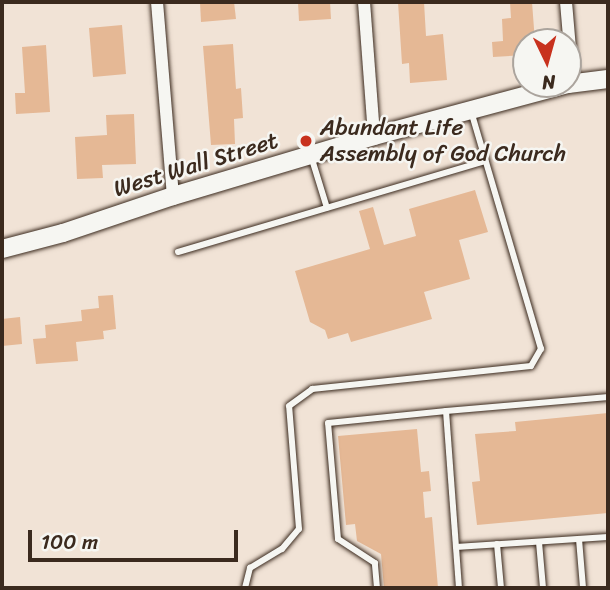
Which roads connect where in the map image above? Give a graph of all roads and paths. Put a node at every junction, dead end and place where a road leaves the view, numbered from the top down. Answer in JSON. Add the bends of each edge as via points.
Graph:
{"nodes":[{"id":1,"x":157,"y":2,"type":"edge"},
{"id":2,"x":364,"y":2,"type":"edge"},
{"id":3,"x":566,"y":2,"type":"edge"},
{"id":4,"x":567,"y":28,"type":"edge"},
{"id":5,"x":608,"y":79,"type":"edge"},
{"id":6,"x":582,"y":82,"type":"edge"},
{"id":7,"x":515,"y":98,"type":"edge"},
{"id":8,"x":471,"y":109,"type":"junction"},
{"id":9,"x":374,"y":136,"type":"junction"},
{"id":10,"x":311,"y":155,"type":"junction"},
{"id":11,"x":485,"y":161,"type":"junction"},
{"id":12,"x":173,"y":196,"type":"junction"},
{"id":13,"x":327,"y":208,"type":"junction"},
{"id":14,"x":2,"y":248,"type":"edge"},
{"id":15,"x":178,"y":252,"type":"dead end"},
{"id":16,"x":608,"y":397,"type":"edge"},
{"id":17,"x":446,"y":411,"type":"junction"},
{"id":18,"x":608,"y":537,"type":"edge"},
{"id":19,"x":579,"y":539,"type":"junction"},
{"id":20,"x":539,"y":542,"type":"junction"},
{"id":21,"x":497,"y":544,"type":"junction"},
{"id":22,"x":456,"y":547,"type":"junction"},
{"id":23,"x":245,"y":588,"type":"edge"},
{"id":24,"x":377,"y":588,"type":"edge"},
{"id":25,"x":459,"y":588,"type":"edge"},
{"id":26,"x":501,"y":588,"type":"edge"},
{"id":27,"x":543,"y":588,"type":"edge"},
{"id":28,"x":583,"y":588,"type":"edge"}],
"edges":[{"from":1,"to":12,"type":"street"},
{"from":2,"to":9,"type":"street"},
{"from":3,"to":4,"type":"street"},
{"from":5,"to":6,"type":"street","name":"West Wall Street"},
{"from":7,"to":8,"type":"street","name":"West Wall Street"},
{"from":8,"to":9,"type":"street","name":"West Wall Street"},
{"from":8,"to":11,"type":"lane"},
{"from":9,"to":10,"type":"street","name":"West Wall Street"},
{"from":10,"to":12,"type":"street","name":"West Wall Street"},
{"from":10,"to":13,"type":"lane"},
{"from":11,"to":13,"type":"lane"},
{"from":11,"to":23,"type":"lane","via":[[541,349],[531,366],[312,388],[289,406],[299,529],[282,550],[250,568]]},
{"from":12,"to":14,"type":"street","name":"West Wall Street"},
{"from":13,"to":15,"type":"lane"},
{"from":16,"to":17,"type":"lane"},
{"from":17,"to":22,"type":"lane"},
{"from":17,"to":24,"type":"lane","via":[[328,422],[338,539],[375,563]]},
{"from":18,"to":19,"type":"lane"},
{"from":19,"to":20,"type":"lane"},
{"from":19,"to":28,"type":"lane"},
{"from":20,"to":21,"type":"lane"},
{"from":20,"to":27,"type":"lane"},
{"from":21,"to":22,"type":"lane"},
{"from":21,"to":26,"type":"lane"},
{"from":22,"to":25,"type":"lane"}]}
